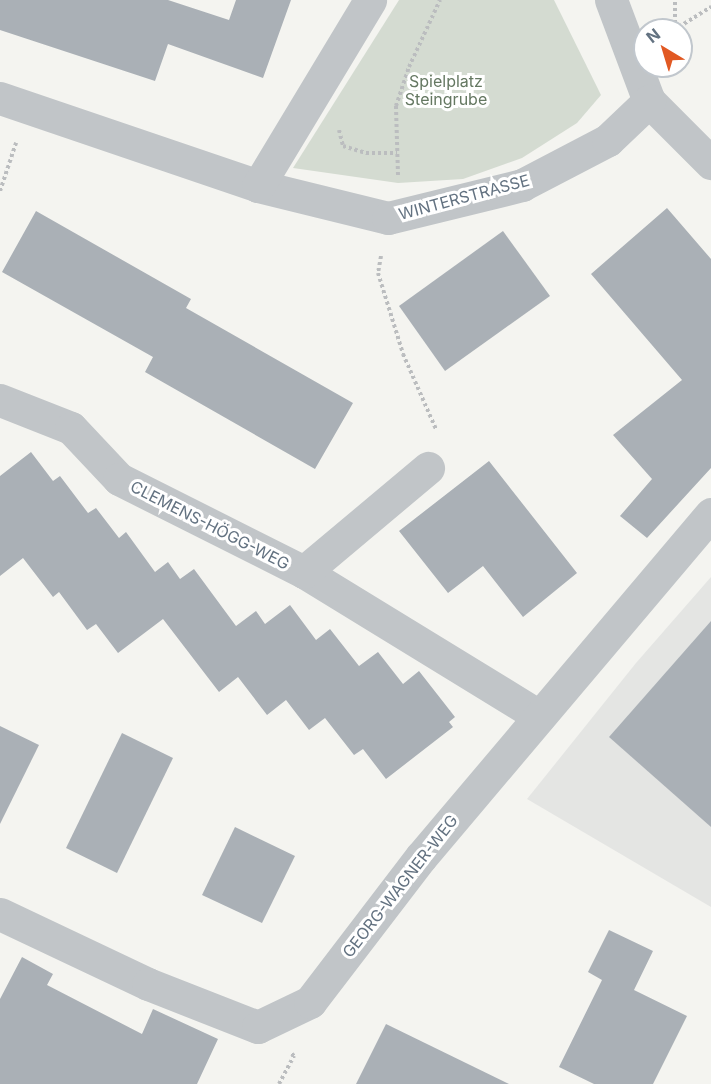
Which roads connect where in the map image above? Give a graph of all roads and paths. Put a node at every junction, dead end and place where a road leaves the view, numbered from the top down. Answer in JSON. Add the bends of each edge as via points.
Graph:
{"nodes":[{"id":1,"x":370,"y":0,"type":"edge"},
{"id":2,"x":440,"y":0,"type":"edge"},
{"id":3,"x":611,"y":0,"type":"edge"},
{"id":4,"x":675,"y":0,"type":"edge"},
{"id":5,"x":711,"y":7,"type":"edge"},
{"id":6,"x":675,"y":18,"type":"edge"},
{"id":7,"x":693,"y":18,"type":"edge"},
{"id":8,"x":649,"y":101,"type":"junction"},
{"id":9,"x":15,"y":103,"type":"edge"},
{"id":10,"x":339,"y":130,"type":"dead end"},
{"id":11,"x":397,"y":153,"type":"junction"},
{"id":12,"x":711,"y":163,"type":"edge"},
{"id":13,"x":258,"y":186,"type":"junction"},
{"id":14,"x":0,"y":191,"type":"edge"},
{"id":15,"x":388,"y":218,"type":"junction"},
{"id":16,"x":0,"y":400,"type":"edge"},
{"id":17,"x":428,"y":468,"type":"joint"},
{"id":18,"x":711,"y":514,"type":"edge"},
{"id":19,"x":304,"y":572,"type":"junction"},
{"id":20,"x":539,"y":716,"type":"junction"},
{"id":21,"x":0,"y":914,"type":"edge"}],
"edges":[{"from":1,"to":13,"type":"street"},
{"from":2,"to":11,"type":"path","via":[[396,106]]},
{"from":3,"to":8,"type":"street"},
{"from":4,"to":6,"type":"path"},
{"from":5,"to":7,"type":"path"},
{"from":8,"to":12,"type":"street"},
{"from":8,"to":15,"type":"street","name":"WINTERSTRASSE","via":[[608,140],[522,185]]},
{"from":9,"to":13,"type":"street","name":"WINTERSTRASSE"},
{"from":9,"to":14,"type":"path"},
{"from":10,"to":11,"type":"path","via":[[343,146],[366,153]]},
{"from":11,"to":15,"type":"path","via":[[398,183]]},
{"from":13,"to":15,"type":"street","name":"WINTERSTRASSE"},
{"from":15,"to":17,"type":"path","via":[[378,273],[403,354],[437,432]]},
{"from":16,"to":19,"type":"street","name":"CLEMENS-HÖGG-WEG","via":[[71,428],[119,479]]},
{"from":17,"to":19,"type":"street","name":"CLEMENS-HÖGG-WEG"},
{"from":18,"to":20,"type":"street","name":"GEORG-WAGNER-WEG"},
{"from":19,"to":20,"type":"street","name":"CLEMENS-HÖGG-WEG"},
{"from":20,"to":21,"type":"street","name":"GEORG-WAGNER-WEG","via":[[421,857],[310,1002],[258,1027],[148,984]]}]}
